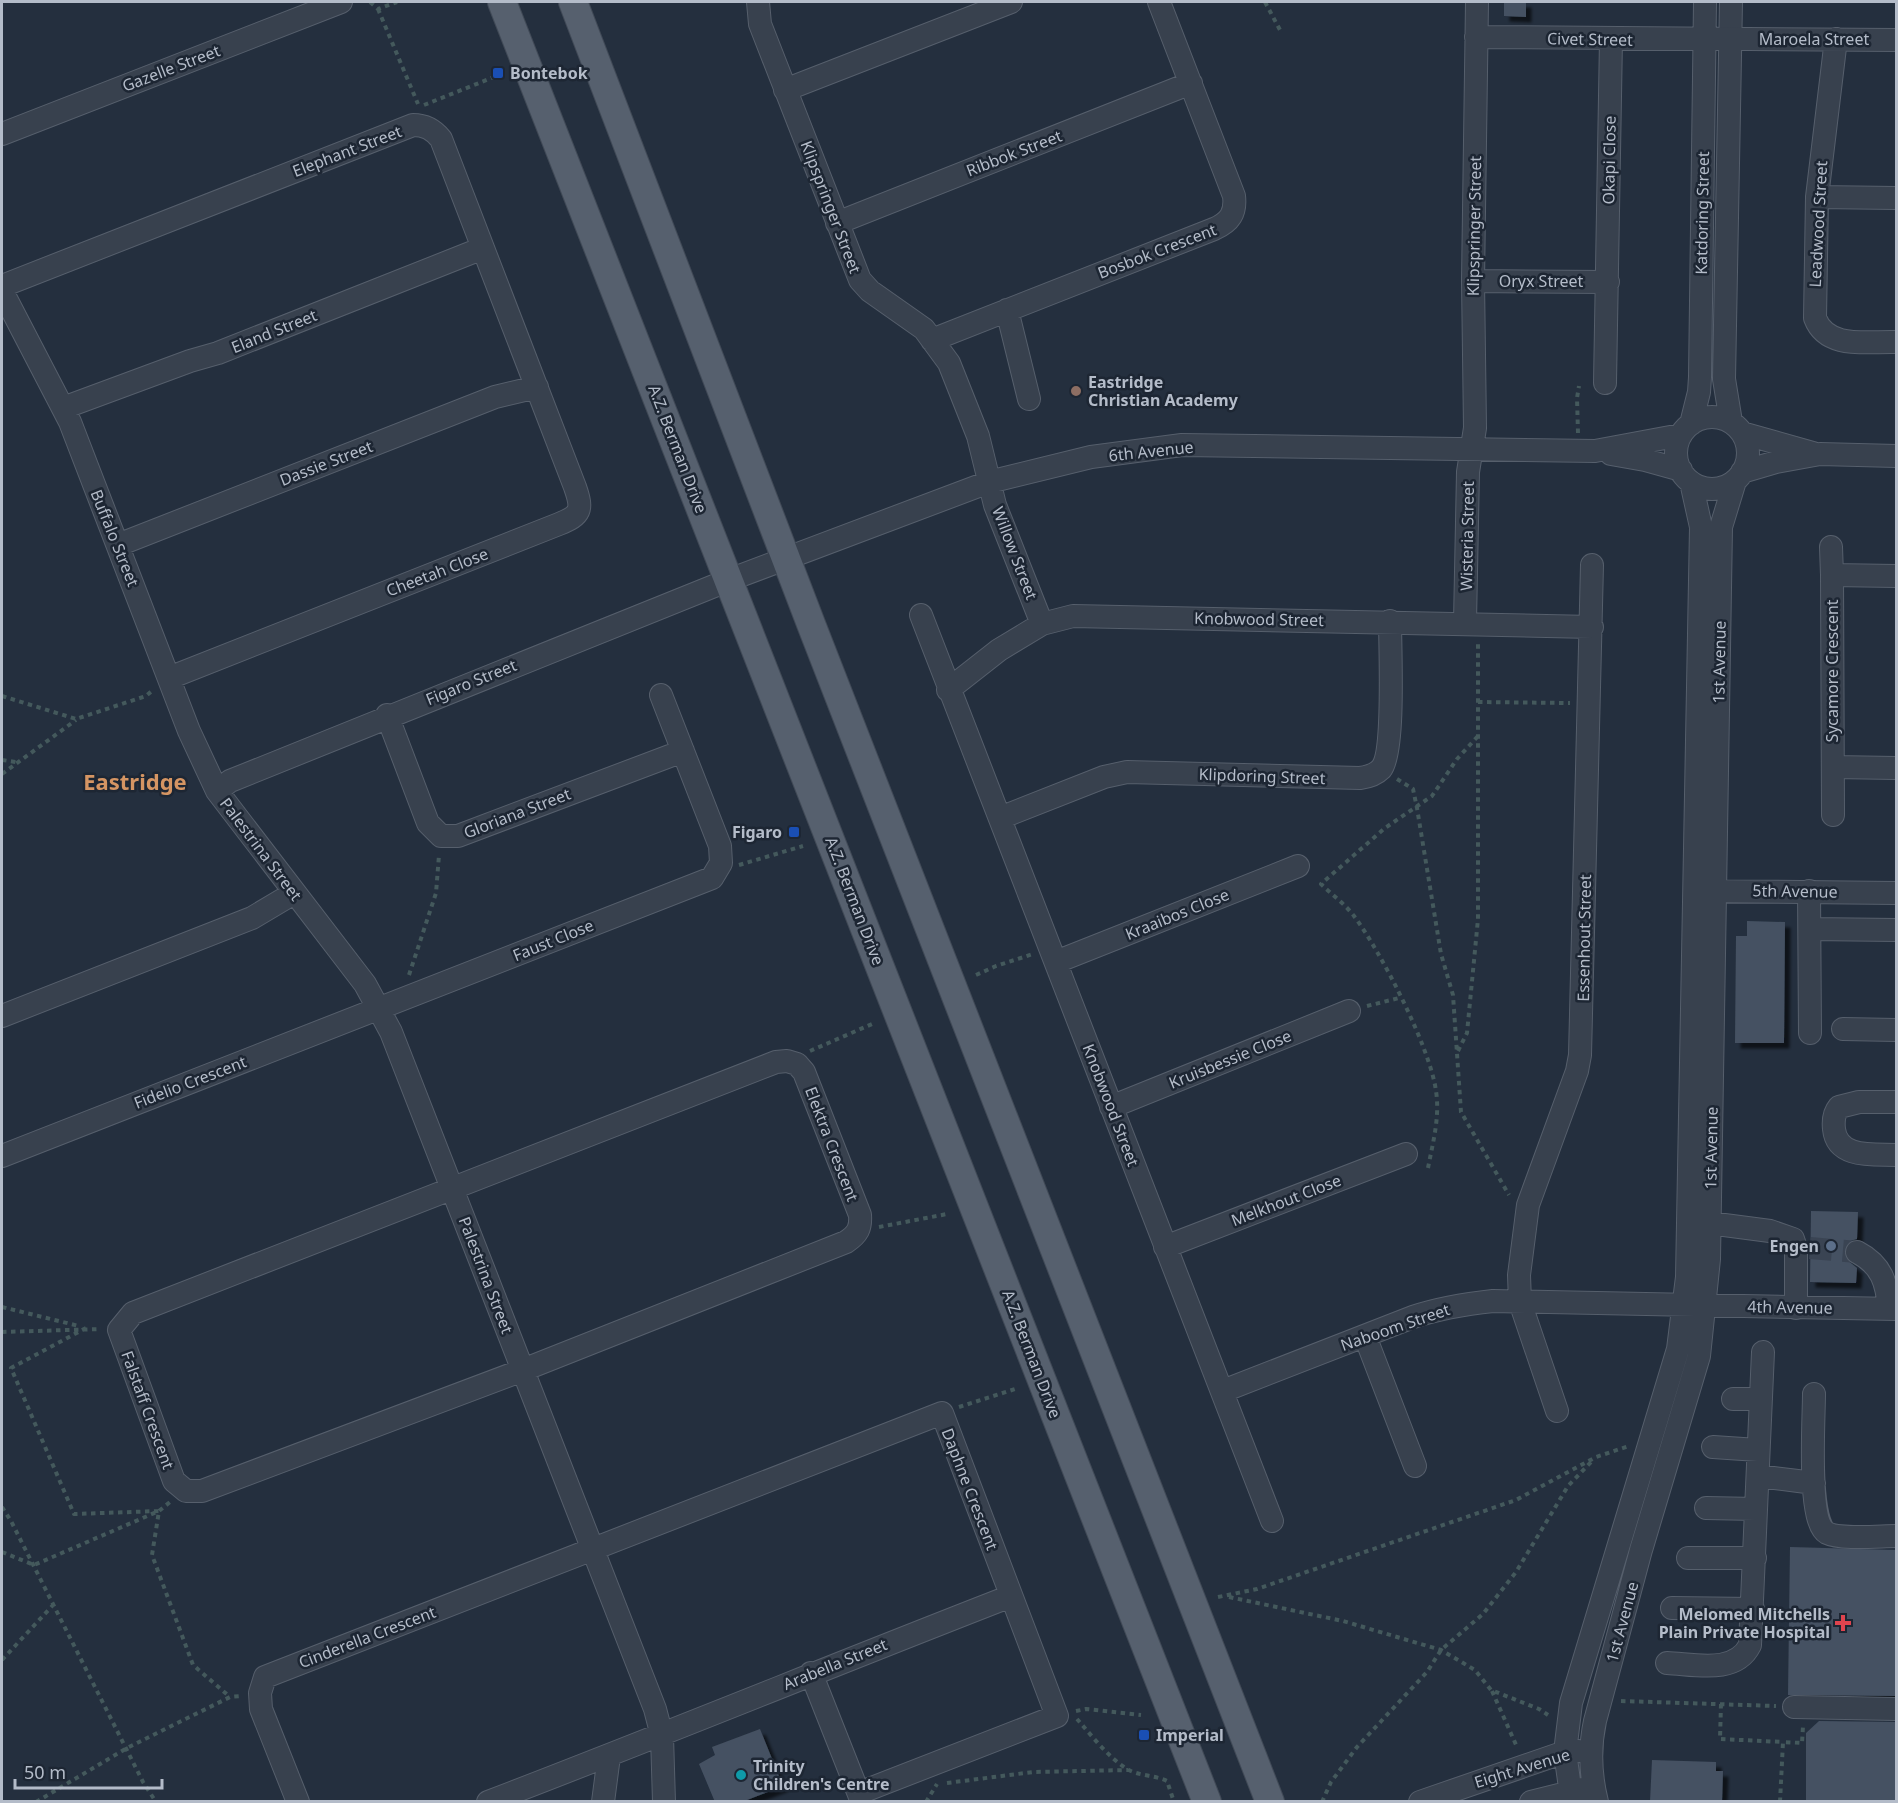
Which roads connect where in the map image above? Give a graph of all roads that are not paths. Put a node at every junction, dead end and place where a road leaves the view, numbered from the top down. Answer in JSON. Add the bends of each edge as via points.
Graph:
{"nodes":[{"id":1,"x":341,"y":2,"type":"edge"},
{"id":2,"x":502,"y":2,"type":"edge"},
{"id":3,"x":573,"y":2,"type":"edge"},
{"id":4,"x":758,"y":2,"type":"edge"},
{"id":5,"x":1011,"y":2,"type":"edge"},
{"id":6,"x":1159,"y":2,"type":"edge"},
{"id":7,"x":1477,"y":2,"type":"edge"},
{"id":8,"x":1705,"y":2,"type":"edge"},
{"id":9,"x":1731,"y":2,"type":"edge"},
{"id":10,"x":1476,"y":37,"type":"junction"},
{"id":11,"x":1611,"y":39,"type":"junction"},
{"id":12,"x":1731,"y":39,"type":"junction"},
{"id":13,"x":1836,"y":39,"type":"junction"},
{"id":14,"x":1705,"y":40,"type":"junction"},
{"id":15,"x":1896,"y":40,"type":"edge"},
{"id":16,"x":1191,"y":83,"type":"junction"},
{"id":17,"x":785,"y":90,"type":"junction"},
{"id":18,"x":2,"y":134,"type":"edge"},
{"id":19,"x":1817,"y":197,"type":"junction"},
{"id":20,"x":1896,"y":198,"type":"edge"},
{"id":21,"x":837,"y":223,"type":"junction"},
{"id":22,"x":483,"y":248,"type":"junction"},
{"id":23,"x":1473,"y":281,"type":"junction"},
{"id":24,"x":1608,"y":282,"type":"junction"},
{"id":25,"x":2,"y":286,"type":"edge"},
{"id":26,"x":2,"y":291,"type":"edge"},
{"id":27,"x":1007,"y":310,"type":"junction"},
{"id":28,"x":932,"y":340,"type":"junction"},
{"id":29,"x":1896,"y":342,"type":"edge"},
{"id":30,"x":1605,"y":383,"type":"dead end"},
{"id":31,"x":537,"y":387,"type":"junction"},
{"id":32,"x":1029,"y":399,"type":"dead end"},
{"id":33,"x":63,"y":408,"type":"junction"},
{"id":34,"x":1737,"y":428,"type":"junction"},
{"id":35,"x":1686,"y":429,"type":"junction"},
{"id":36,"x":1471,"y":450,"type":"junction"},
{"id":37,"x":1595,"y":451,"type":"junction"},
{"id":38,"x":1820,"y":454,"type":"junction"},
{"id":39,"x":1896,"y":456,"type":"edge"},
{"id":40,"x":1686,"y":476,"type":"junction"},
{"id":41,"x":1739,"y":477,"type":"junction"},
{"id":42,"x":989,"y":482,"type":"junction"},
{"id":43,"x":118,"y":545,"type":"junction"},
{"id":44,"x":1831,"y":547,"type":"dead end"},
{"id":45,"x":787,"y":558,"type":"junction"},
{"id":46,"x":1592,"y":565,"type":"dead end"},
{"id":47,"x":1832,"y":575,"type":"junction"},
{"id":48,"x":1896,"y":576,"type":"edge"},
{"id":49,"x":729,"y":580,"type":"junction"},
{"id":50,"x":921,"y":615,"type":"dead end"},
{"id":51,"x":1390,"y":621,"type":"junction"},
{"id":52,"x":1472,"y":622,"type":"junction"},
{"id":53,"x":1042,"y":624,"type":"junction"},
{"id":54,"x":1592,"y":627,"type":"junction"},
{"id":55,"x":169,"y":678,"type":"junction"},
{"id":56,"x":948,"y":690,"type":"junction"},
{"id":57,"x":661,"y":695,"type":"dead end"},
{"id":58,"x":387,"y":715,"type":"junction"},
{"id":59,"x":683,"y":751,"type":"junction"},
{"id":60,"x":1833,"y":767,"type":"junction"},
{"id":61,"x":1896,"y":768,"type":"edge"},
{"id":62,"x":217,"y":791,"type":"junction"},
{"id":63,"x":1833,"y":815,"type":"dead end"},
{"id":64,"x":1000,"y":818,"type":"junction"},
{"id":65,"x":1298,"y":866,"type":"dead end"},
{"id":66,"x":1704,"y":891,"type":"junction"},
{"id":67,"x":1809,"y":891,"type":"junction"},
{"id":68,"x":294,"y":892,"type":"junction"},
{"id":69,"x":1896,"y":893,"type":"edge"},
{"id":70,"x":1810,"y":929,"type":"junction"},
{"id":71,"x":1896,"y":930,"type":"edge"},
{"id":72,"x":1053,"y":955,"type":"junction"},
{"id":73,"x":378,"y":1008,"type":"junction"},
{"id":74,"x":1349,"y":1011,"type":"road end"},
{"id":75,"x":2,"y":1016,"type":"edge"},
{"id":76,"x":1843,"y":1029,"type":"dead end"},
{"id":77,"x":1896,"y":1030,"type":"edge"},
{"id":78,"x":1810,"y":1033,"type":"dead end"},
{"id":79,"x":1896,"y":1102,"type":"edge"},
{"id":80,"x":1111,"y":1107,"type":"junction"},
{"id":81,"x":1406,"y":1154,"type":"dead end"},
{"id":82,"x":1896,"y":1155,"type":"edge"},
{"id":83,"x":2,"y":1156,"type":"edge"},
{"id":84,"x":452,"y":1187,"type":"junction"},
{"id":85,"x":1709,"y":1223,"type":"junction"},
{"id":86,"x":1165,"y":1247,"type":"junction"},
{"id":87,"x":1857,"y":1252,"type":"tunnel mouth"},
{"id":88,"x":1520,"y":1302,"type":"junction"},
{"id":89,"x":1694,"y":1305,"type":"junction"},
{"id":90,"x":1796,"y":1308,"type":"junction"},
{"id":91,"x":1893,"y":1309,"type":"edge"},
{"id":92,"x":1365,"y":1336,"type":"junction"},
{"id":93,"x":1763,"y":1352,"type":"dead end"},
{"id":94,"x":523,"y":1370,"type":"junction"},
{"id":95,"x":1222,"y":1391,"type":"junction"},
{"id":96,"x":1814,"y":1394,"type":"dead end"},
{"id":97,"x":1733,"y":1399,"type":"dead end"},
{"id":98,"x":1761,"y":1400,"type":"junction"},
{"id":99,"x":1557,"y":1411,"type":"dead end"},
{"id":100,"x":1713,"y":1448,"type":"dead end"},
{"id":101,"x":1758,"y":1450,"type":"junction"},
{"id":102,"x":1415,"y":1466,"type":"dead end"},
{"id":103,"x":1758,"y":1476,"type":"junction"},
{"id":104,"x":1814,"y":1483,"type":"junction"},
{"id":105,"x":1706,"y":1508,"type":"dead end"},
{"id":106,"x":1756,"y":1509,"type":"junction"},
{"id":107,"x":1272,"y":1521,"type":"dead end"},
{"id":108,"x":1896,"y":1536,"type":"edge"},
{"id":109,"x":593,"y":1549,"type":"junction"},
{"id":110,"x":1688,"y":1558,"type":"dead end"},
{"id":111,"x":1755,"y":1558,"type":"junction"},
{"id":112,"x":1011,"y":1596,"type":"junction"},
{"id":113,"x":1672,"y":1608,"type":"dead end"},
{"id":114,"x":1753,"y":1609,"type":"junction"},
{"id":115,"x":1667,"y":1663,"type":"dead end"},
{"id":116,"x":811,"y":1673,"type":"junction"},
{"id":117,"x":1799,"y":1707,"type":"road end"},
{"id":118,"x":1896,"y":1709,"type":"edge"},
{"id":119,"x":662,"y":1736,"type":"junction"},
{"id":120,"x":1591,"y":1750,"type":"junction"},
{"id":121,"x":1566,"y":1752,"type":"junction"},
{"id":122,"x":609,"y":1756,"type":"junction"},
{"id":123,"x":1595,"y":1794,"type":"edge"},
{"id":124,"x":861,"y":1797,"type":"edge"},
{"id":125,"x":1571,"y":1797,"type":"edge"},
{"id":126,"x":297,"y":1802,"type":"edge"},
{"id":127,"x":488,"y":1802,"type":"edge"},
{"id":128,"x":603,"y":1802,"type":"edge"},
{"id":129,"x":664,"y":1802,"type":"edge"},
{"id":130,"x":1207,"y":1802,"type":"edge"},
{"id":131,"x":1270,"y":1802,"type":"edge"},
{"id":132,"x":1420,"y":1802,"type":"edge"},
{"id":133,"x":1532,"y":1802,"type":"edge"}],
"edges":[{"from":1,"to":18,"type":"street","name":"Gazelle Street"},
{"from":2,"to":49,"type":"main road","name":"A.Z. Berman Drive"},
{"from":3,"to":45,"type":"main road"},
{"from":4,"to":17,"type":"street","name":"Klipspringer Street","via":[[760,24]]},
{"from":5,"to":17,"type":"street"},
{"from":6,"to":16,"type":"street","name":"Bosbok Crescent"},
{"from":7,"to":10,"type":"street","name":"Klipspringer Street"},
{"from":8,"to":14,"type":"street","name":"Katdoring Street"},
{"from":9,"to":12,"type":"street","name":"Katdoring Street"},
{"from":10,"to":11,"type":"street","name":"Civet Street"},
{"from":10,"to":23,"type":"street","name":"Klipspringer Street"},
{"from":11,"to":14,"type":"street","name":"Civet Street"},
{"from":11,"to":24,"type":"street","name":"Okapi Close"},
{"from":12,"to":13,"type":"street","name":"Maroela Street"},
{"from":12,"to":14,"type":"street","name":"Civet Street"},
{"from":12,"to":34,"type":"street","name":"Katdoring Street","via":[[1724,380]]},
{"from":13,"to":15,"type":"street","name":"Maroela Street"},
{"from":13,"to":19,"type":"street","name":"Leadwood Street"},
{"from":14,"to":35,"type":"street","name":"Katdoring Street","via":[[1699,392]]},
{"from":16,"to":21,"type":"street","name":"Ribbok Street"},
{"from":16,"to":27,"type":"street","name":"Bosbok Crescent","via":[[1234,196],[1230,220]]},
{"from":17,"to":21,"type":"street","name":"Klipspringer Street"},
{"from":19,"to":20,"type":"street"},
{"from":19,"to":29,"type":"street","name":"Leadwood Street","via":[[1814,298],[1818,326],[1840,341]]},
{"from":21,"to":28,"type":"street","name":"Klipspringer Street","via":[[860,280],[924,329]]},
{"from":22,"to":25,"type":"street","name":"Elephant Street","via":[[441,139],[422,116],[413,125]]},
{"from":22,"to":31,"type":"street","name":"Elephant Street"},
{"from":22,"to":33,"type":"street","name":"Eland Street","via":[[218,354]]},
{"from":23,"to":24,"type":"street","name":"Oryx Street"},
{"from":23,"to":36,"type":"street","name":"Klipspringer Street","via":[[1475,428]]},
{"from":24,"to":30,"type":"street","name":"Okapi Close"},
{"from":26,"to":33,"type":"street","name":"Buffalo Street"},
{"from":27,"to":28,"type":"street","name":"Bosbok Crescent"},
{"from":27,"to":32,"type":"street"},
{"from":28,"to":42,"type":"street","name":"Klipspringer Street","via":[[949,363],[978,436]]},
{"from":31,"to":43,"type":"street","name":"Dassie Street","via":[[495,397]]},
{"from":31,"to":55,"type":"street","name":"Cheetah Close","via":[[580,502],[574,518]]},
{"from":33,"to":43,"type":"street","name":"Buffalo Street"},
{"from":34,"to":35,"type":"street","via":[[1711,417]]},
{"from":34,"to":38,"type":"street"},
{"from":34,"to":41,"type":"street","via":[[1748,453]]},
{"from":35,"to":37,"type":"street","name":"6th Avenue"},
{"from":35,"to":40,"type":"street","via":[[1677,450]]},
{"from":36,"to":37,"type":"street","name":"6th Avenue"},
{"from":36,"to":42,"type":"street","name":"6th Avenue","via":[[1182,445],[1090,458]]},
{"from":36,"to":52,"type":"street","name":"Wisteria Street","via":[[1468,472]]},
{"from":37,"to":40,"type":"street","name":"6th Avenue","via":[[1645,460]]},
{"from":38,"to":39,"type":"street"},
{"from":38,"to":41,"type":"street","via":[[1776,462]]},
{"from":40,"to":41,"type":"street","via":[[1711,489],[1722,488]]},
{"from":40,"to":66,"type":"street","name":"1st Avenue","via":[[1701,527]]},
{"from":41,"to":66,"type":"street","name":"1st Avenue","via":[[1721,527]]},
{"from":42,"to":45,"type":"street","name":"6th Avenue"},
{"from":42,"to":53,"type":"street","name":"Willow Street"},
{"from":43,"to":55,"type":"street","name":"Buffalo Street"},
{"from":44,"to":47,"type":"street"},
{"from":45,"to":49,"type":"street","name":"6th Avenue"},
{"from":45,"to":131,"type":"main road"},
{"from":46,"to":54,"type":"street","name":"Essenhout Street"},
{"from":47,"to":48,"type":"street","name":"Sycamore Crescent"},
{"from":47,"to":60,"type":"street","name":"Sycamore Crescent"},
{"from":49,"to":58,"type":"street","name":"Figaro Street"},
{"from":49,"to":130,"type":"main road","name":"A.Z. Berman Drive"},
{"from":50,"to":56,"type":"street","name":"Knobwood Street"},
{"from":51,"to":52,"type":"street","name":"Knobwood Street"},
{"from":51,"to":53,"type":"street","name":"Knobwood Street","via":[[1074,616]]},
{"from":51,"to":64,"type":"street","name":"Klipdoring Street","via":[[1389,743],[1384,764],[1373,775],[1360,778],[1127,772],[1104,777]]},
{"from":52,"to":54,"type":"street","name":"Knobwood Street"},
{"from":53,"to":56,"type":"street","name":"Knobwood Street","via":[[999,650]]},
{"from":54,"to":88,"type":"street","name":"Essenhout Street","via":[[1580,1055],[1528,1205]]},
{"from":55,"to":62,"type":"street","name":"Buffalo Street"},
{"from":56,"to":64,"type":"street","name":"Knobwood Street"},
{"from":57,"to":59,"type":"street"},
{"from":58,"to":59,"type":"street","name":"Gloriana Street","via":[[428,823],[441,836],[458,836]]},
{"from":58,"to":62,"type":"street","name":"Figaro Street","via":[[230,781]]},
{"from":59,"to":73,"type":"street","name":"Faust Close","via":[[720,846],[721,863],[712,878]]},
{"from":60,"to":61,"type":"street","name":"Sycamore Crescent"},
{"from":60,"to":63,"type":"street"},
{"from":62,"to":68,"type":"street","name":"Palestrina Street"},
{"from":64,"to":72,"type":"street","name":"Knobwood Street"},
{"from":65,"to":72,"type":"street","name":"Kraaibos Close"},
{"from":66,"to":67,"type":"street","name":"5th Avenue"},
{"from":66,"to":85,"type":"street","name":"1st Avenue"},
{"from":66,"to":89,"type":"street","name":"1st Avenue","via":[[1687,1267]]},
{"from":67,"to":69,"type":"street","name":"5th Avenue"},
{"from":67,"to":70,"type":"street"},
{"from":68,"to":73,"type":"street","name":"Palestrina Street","via":[[365,984]]},
{"from":68,"to":75,"type":"street","via":[[252,918]]},
{"from":70,"to":71,"type":"street"},
{"from":70,"to":78,"type":"street"},
{"from":72,"to":80,"type":"street","name":"Knobwood Street"},
{"from":73,"to":83,"type":"street","name":"Fidelio Crescent"},
{"from":73,"to":84,"type":"street","name":"Palestrina Street"},
{"from":74,"to":80,"type":"street","name":"Kruisbessie Close"},
{"from":76,"to":77,"type":"street"},
{"from":79,"to":82,"type":"street","via":[[1847,1103],[1839,1107],[1833,1121],[1843,1147],[1859,1153]]},
{"from":80,"to":86,"type":"street","name":"Knobwood Street"},
{"from":81,"to":86,"type":"street","name":"Melkhout Close"},
{"from":84,"to":94,"type":"street","name":"Palestrina Street"},
{"from":84,"to":94,"type":"street","name":"Falstaff Crescent","via":[[134,1312],[119,1330],[174,1481],[186,1491],[202,1491]]},
{"from":84,"to":94,"type":"street","name":"Elektra Crescent","via":[[787,1061],[804,1072],[860,1215],[861,1226],[856,1236],[846,1242]]},
{"from":85,"to":89,"type":"street","name":"1st Avenue"},
{"from":85,"to":90,"type":"street","via":[[1781,1233],[1803,1248]]},
{"from":86,"to":95,"type":"street","name":"Knobwood Street"},
{"from":87,"to":91,"type":"street","via":[[1882,1272]]},
{"from":88,"to":89,"type":"street","name":"Naboom Street"},
{"from":88,"to":92,"type":"street","name":"Naboom Street","via":[[1442,1307]]},
{"from":88,"to":99,"type":"street","name":"Essenhout Street"},
{"from":89,"to":90,"type":"street","name":"4th Avenue"},
{"from":89,"to":120,"type":"street","name":"1st Avenue","via":[[1699,1356],[1641,1551],[1598,1708]]},
{"from":89,"to":121,"type":"street","name":"1st Avenue","via":[[1571,1703]]},
{"from":90,"to":91,"type":"street","name":"4th Avenue"},
{"from":92,"to":95,"type":"street","name":"Naboom Street"},
{"from":92,"to":102,"type":"street"},
{"from":93,"to":98,"type":"street"},
{"from":94,"to":109,"type":"street","name":"Palestrina Street"},
{"from":95,"to":107,"type":"street","name":"Knobwood Street"},
{"from":96,"to":104,"type":"street"},
{"from":97,"to":98,"type":"street"},
{"from":98,"to":101,"type":"street"},
{"from":100,"to":101,"type":"street"},
{"from":101,"to":103,"type":"street"},
{"from":103,"to":104,"type":"street"},
{"from":103,"to":106,"type":"street"},
{"from":104,"to":108,"type":"street","via":[[1815,1513],[1826,1532]]},
{"from":105,"to":106,"type":"street"},
{"from":106,"to":111,"type":"street"},
{"from":109,"to":112,"type":"street","name":"Daphne Crescent","via":[[942,1413]]},
{"from":109,"to":119,"type":"street","name":"Palestrina Street"},
{"from":109,"to":126,"type":"street","name":"Cinderella Crescent","via":[[265,1677],[261,1709]]},
{"from":110,"to":111,"type":"street"},
{"from":111,"to":114,"type":"street"},
{"from":112,"to":116,"type":"street","name":"Arabella Street"},
{"from":112,"to":124,"type":"street","name":"Daphne Crescent","via":[[1057,1716]]},
{"from":113,"to":114,"type":"street"},
{"from":114,"to":115,"type":"street","via":[[1750,1645],[1739,1660],[1720,1665]]},
{"from":116,"to":119,"type":"street","name":"Arabella Street"},
{"from":116,"to":124,"type":"street"},
{"from":117,"to":118,"type":"street"},
{"from":119,"to":122,"type":"street"},
{"from":119,"to":129,"type":"street","name":"Palestrina Street"},
{"from":120,"to":121,"type":"street","name":"Eight Avenue"},
{"from":120,"to":123,"type":"street","name":"1st Avenue"},
{"from":121,"to":125,"type":"street","name":"1st Avenue"},
{"from":121,"to":132,"type":"street","name":"Eight Avenue"},
{"from":122,"to":127,"type":"street"},
{"from":122,"to":128,"type":"street"},
{"from":123,"to":125,"type":"street"},
{"from":125,"to":133,"type":"street"}]}
